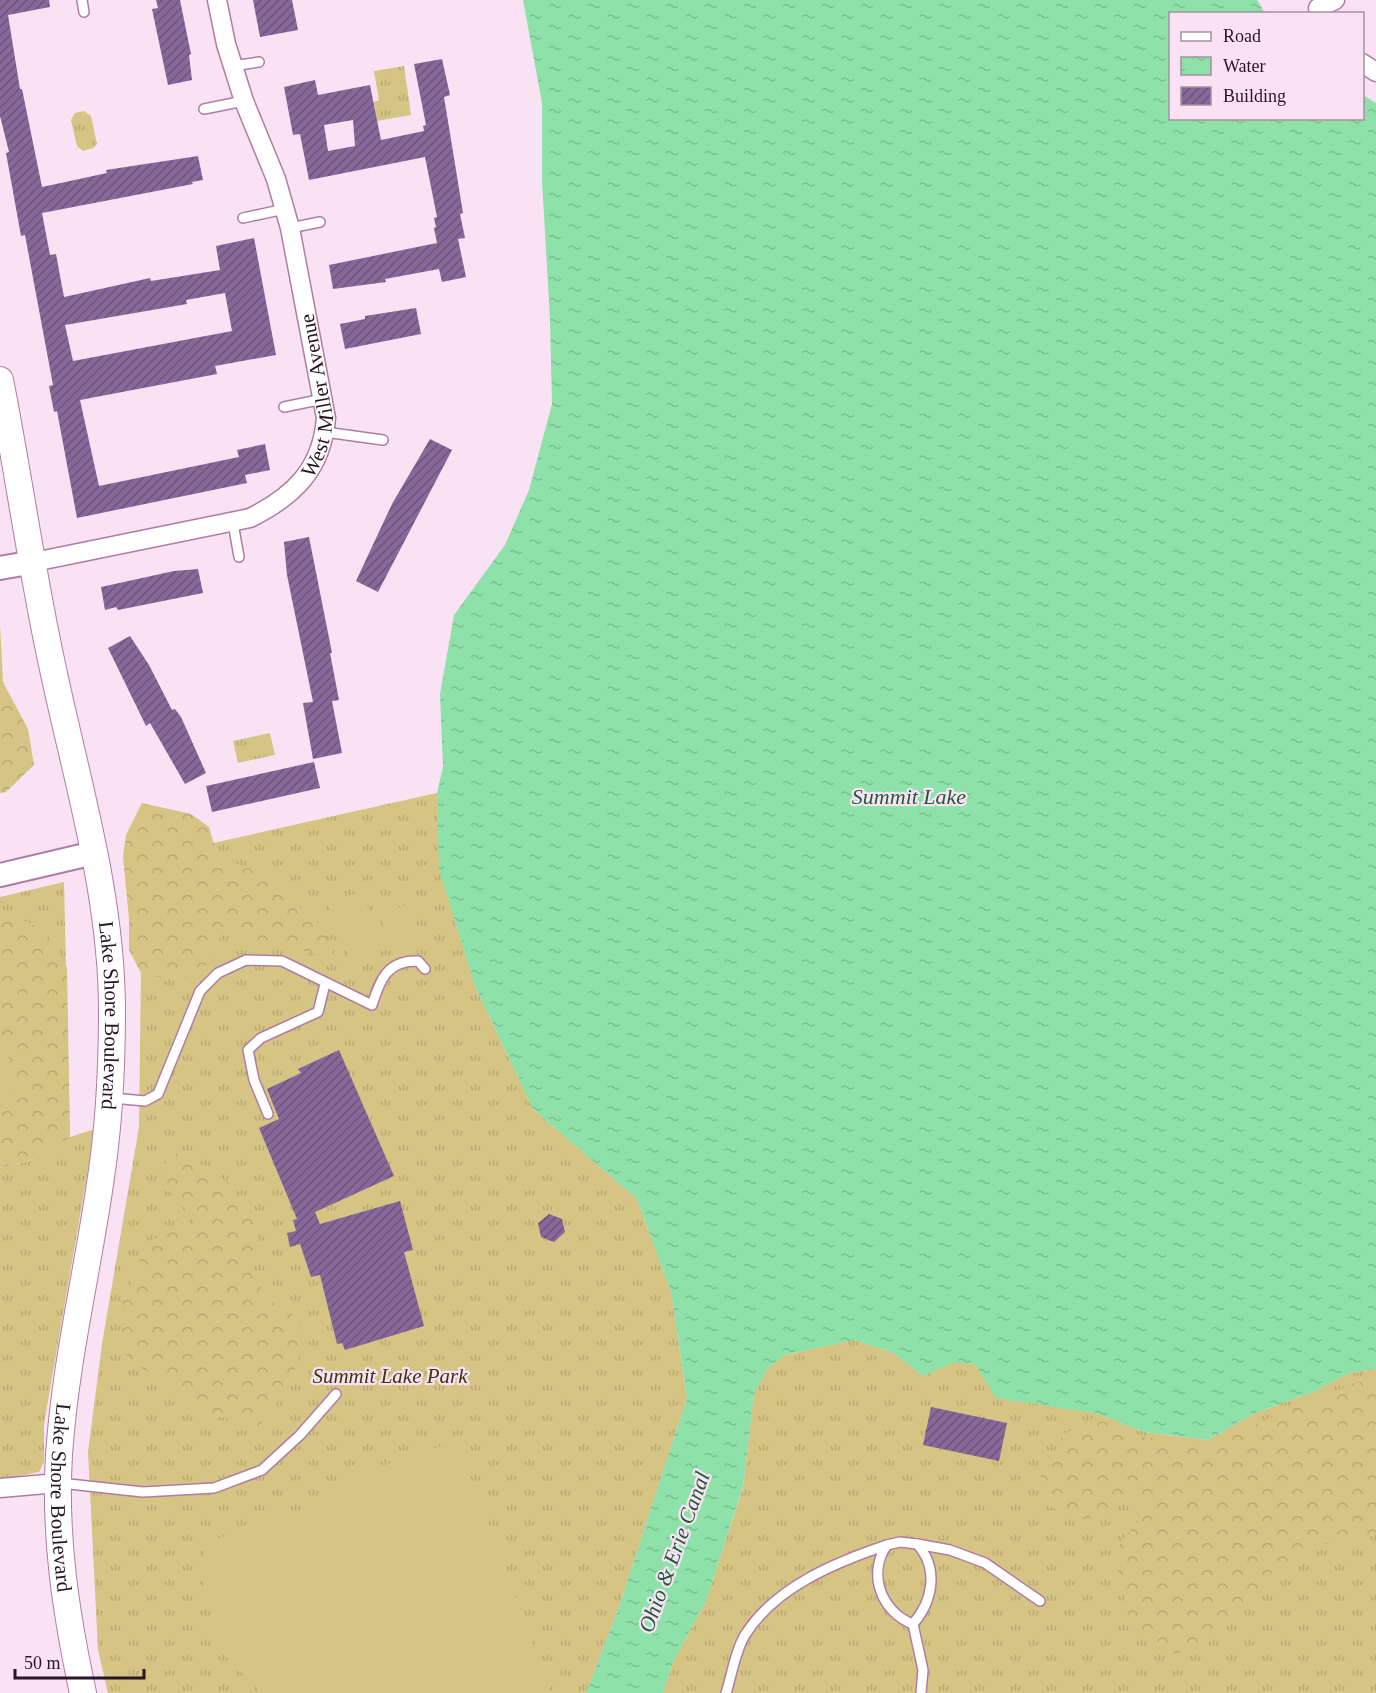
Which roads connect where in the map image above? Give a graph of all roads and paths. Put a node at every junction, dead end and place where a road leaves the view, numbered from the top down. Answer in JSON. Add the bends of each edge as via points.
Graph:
{"nodes":[{"id":1,"x":82,"y":0,"type":"edge"},
{"id":2,"x":217,"y":0,"type":"edge"},
{"id":3,"x":1335,"y":0,"type":"edge"},
{"id":4,"x":1317,"y":7,"type":"edge"},
{"id":5,"x":84,"y":12,"type":"dead end"},
{"id":6,"x":259,"y":62,"type":"dead end"},
{"id":7,"x":233,"y":66,"type":"junction"},
{"id":8,"x":244,"y":101,"type":"junction"},
{"id":9,"x":204,"y":109,"type":"dead end"},
{"id":10,"x":285,"y":209,"type":"junction"},
{"id":11,"x":243,"y":218,"type":"dead end"},
{"id":12,"x":320,"y":222,"type":"dead end"},
{"id":13,"x":290,"y":228,"type":"junction"},
{"id":14,"x":0,"y":380,"type":"edge"},
{"id":15,"x":323,"y":399,"type":"junction"},
{"id":16,"x":284,"y":407,"type":"dead end"},
{"id":17,"x":4,"y":422,"type":"edge"},
{"id":18,"x":325,"y":432,"type":"junction"},
{"id":19,"x":383,"y":440,"type":"dead end"},
{"id":20,"x":234,"y":523,"type":"junction"},
{"id":21,"x":239,"y":557,"type":"dead end"},
{"id":22,"x":34,"y":561,"type":"junction"},
{"id":23,"x":0,"y":568,"type":"edge"},
{"id":24,"x":94,"y":854,"type":"junction"},
{"id":25,"x":0,"y":875,"type":"edge"},
{"id":26,"x":425,"y":969,"type":"dead end"},
{"id":27,"x":325,"y":984,"type":"junction"},
{"id":28,"x":110,"y":1098,"type":"junction"},
{"id":29,"x":268,"y":1114,"type":"dead end"},
{"id":30,"x":336,"y":1394,"type":"dead end"},
{"id":31,"x":58,"y":1483,"type":"junction"},
{"id":32,"x":0,"y":1488,"type":"edge"},
{"id":33,"x":917,"y":1544,"type":"junction"},
{"id":34,"x":887,"y":1545,"type":"junction"},
{"id":35,"x":1040,"y":1601,"type":"dead end"},
{"id":36,"x":913,"y":1624,"type":"junction"},
{"id":37,"x":83,"y":1693,"type":"edge"},
{"id":38,"x":726,"y":1693,"type":"edge"},
{"id":39,"x":921,"y":1693,"type":"edge"}],
"edges":[{"from":1,"to":5,"type":"lane"},
{"from":2,"to":7,"type":"street","name":"West Miller Avenue"},
{"from":3,"to":4,"type":"street"},
{"from":6,"to":7,"type":"lane"},
{"from":7,"to":8,"type":"street","name":"West Miller Avenue"},
{"from":8,"to":9,"type":"lane"},
{"from":8,"to":10,"type":"street","name":"West Miller Avenue"},
{"from":10,"to":11,"type":"lane"},
{"from":10,"to":13,"type":"street","name":"West Miller Avenue"},
{"from":12,"to":13,"type":"lane"},
{"from":13,"to":15,"type":"street","name":"West Miller Avenue"},
{"from":14,"to":17,"type":"main road","name":"Lake Shore Boulevard"},
{"from":15,"to":16,"type":"lane"},
{"from":15,"to":18,"type":"street","name":"West Miller Avenue"},
{"from":17,"to":22,"type":"main road","name":"Lake Shore Boulevard"},
{"from":18,"to":19,"type":"lane"},
{"from":18,"to":20,"type":"street","name":"West Miller Avenue","via":[[319,455],[296,489],[271,507]]},
{"from":20,"to":21,"type":"lane"},
{"from":20,"to":22,"type":"street","name":"West Miller Avenue"},
{"from":22,"to":23,"type":"street","name":"West Miller Avenue"},
{"from":22,"to":24,"type":"main road","name":"Lake Shore Boulevard","via":[[50,658]]},
{"from":24,"to":25,"type":"street"},
{"from":24,"to":28,"type":"main road","name":"Lake Shore Boulevard","via":[[111,957]]},
{"from":26,"to":27,"type":"lane","via":[[418,962],[396,964],[385,971],[372,1005]]},
{"from":27,"to":28,"type":"lane","via":[[282,961],[246,960],[218,973],[200,991],[158,1094],[145,1101]]},
{"from":27,"to":29,"type":"lane","via":[[318,1012],[261,1038],[248,1050],[254,1080]]},
{"from":28,"to":31,"type":"main road","name":"Lake Shore Boulevard","via":[[101,1182],[65,1396]]},
{"from":30,"to":31,"type":"lane","via":[[262,1470],[214,1488],[143,1492]]},
{"from":31,"to":32,"type":"street"},
{"from":31,"to":37,"type":"main road","name":"Lake Shore Boulevard","via":[[66,1608]]},
{"from":33,"to":34,"type":"lane"},
{"from":33,"to":35,"type":"lane","via":[[950,1550],[985,1563]]},
{"from":33,"to":36,"type":"lane","via":[[925,1552],[932,1587]]},
{"from":34,"to":36,"type":"lane","via":[[876,1574],[880,1590],[901,1619]]},
{"from":34,"to":38,"type":"lane","via":[[846,1559],[803,1581],[769,1608],[744,1636]]},
{"from":36,"to":39,"type":"lane","via":[[923,1670]]}]}
